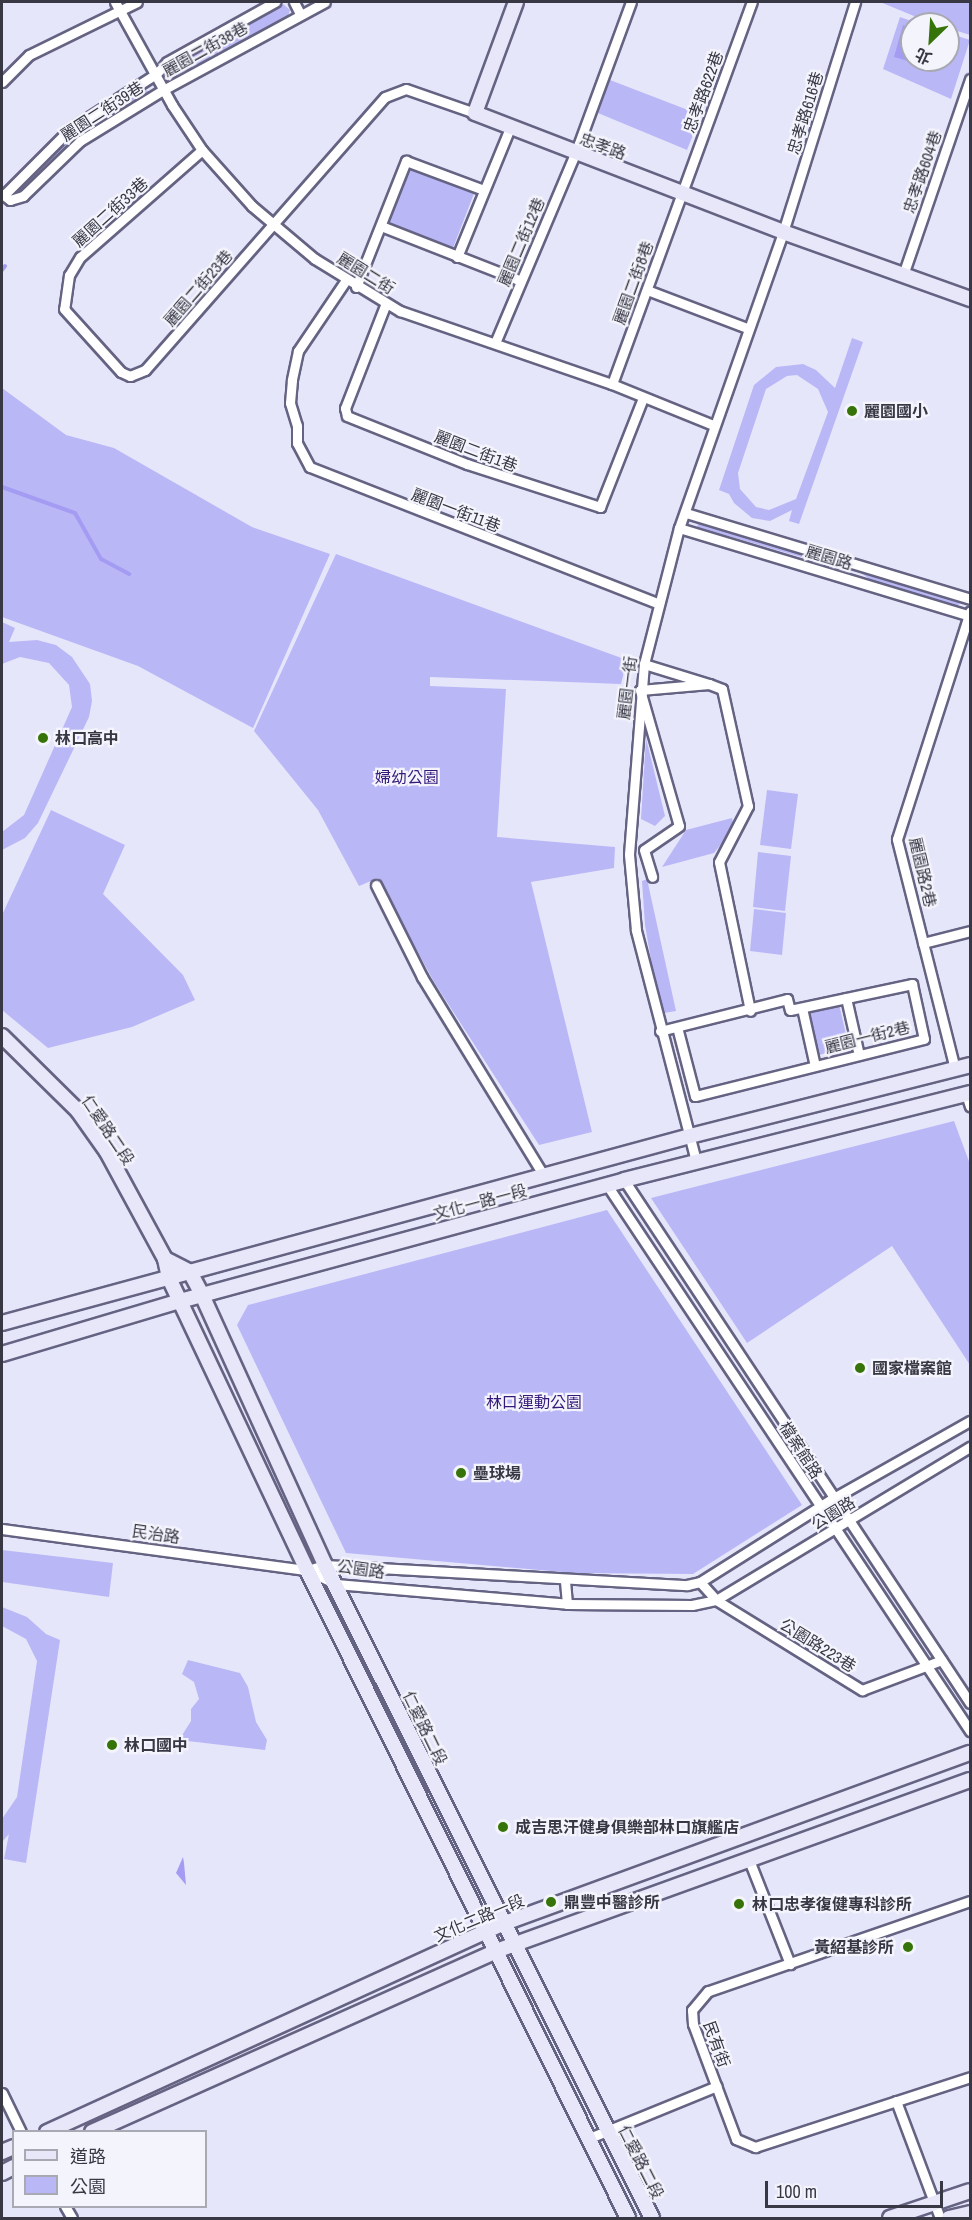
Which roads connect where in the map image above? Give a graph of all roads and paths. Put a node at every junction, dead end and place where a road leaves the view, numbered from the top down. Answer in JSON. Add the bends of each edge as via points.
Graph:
{"nodes":[{"id":1,"x":137,"y":2,"type":"edge"},
{"id":2,"x":275,"y":2,"type":"edge"},
{"id":3,"x":294,"y":2,"type":"edge"},
{"id":4,"x":325,"y":2,"type":"edge"},
{"id":5,"x":516,"y":2,"type":"edge"},
{"id":6,"x":631,"y":2,"type":"edge"},
{"id":7,"x":752,"y":2,"type":"edge"},
{"id":8,"x":855,"y":2,"type":"edge"},
{"id":9,"x":117,"y":6,"type":"edge"},
{"id":10,"x":300,"y":14,"type":"junction"},
{"id":11,"x":156,"y":74,"type":"junction"},
{"id":12,"x":970,"y":79,"type":"edge"},
{"id":13,"x":2,"y":82,"type":"edge"},
{"id":14,"x":163,"y":90,"type":"junction"},
{"id":15,"x":115,"y":101,"type":"junction"},
{"id":16,"x":475,"y":113,"type":"junction"},
{"id":17,"x":123,"y":115,"type":"junction"},
{"id":18,"x":510,"y":128,"type":"junction"},
{"id":19,"x":202,"y":150,"type":"junction"},
{"id":20,"x":575,"y":154,"type":"junction"},
{"id":21,"x":484,"y":190,"type":"junction"},
{"id":22,"x":681,"y":192,"type":"junction"},
{"id":23,"x":3,"y":195,"type":"edge"},
{"id":24,"x":273,"y":225,"type":"junction"},
{"id":25,"x":381,"y":226,"type":"junction"},
{"id":26,"x":783,"y":232,"type":"junction"},
{"id":27,"x":457,"y":256,"type":"junction"},
{"id":28,"x":903,"y":275,"type":"junction"},
{"id":29,"x":346,"y":280,"type":"junction"},
{"id":30,"x":521,"y":280,"type":"junction"},
{"id":31,"x":356,"y":287,"type":"junction"},
{"id":32,"x":647,"y":290,"type":"junction"},
{"id":33,"x":970,"y":299,"type":"edge"},
{"id":34,"x":386,"y":303,"type":"junction"},
{"id":35,"x":747,"y":328,"type":"junction"},
{"id":36,"x":495,"y":343,"type":"junction"},
{"id":37,"x":145,"y":370,"type":"joint"},
{"id":38,"x":612,"y":384,"type":"junction"},
{"id":39,"x":643,"y":398,"type":"junction"},
{"id":40,"x":712,"y":425,"type":"junction"},
{"id":41,"x":686,"y":513,"type":"junction"},
{"id":42,"x":679,"y":528,"type":"junction"},
{"id":43,"x":970,"y":599,"type":"edge"},
{"id":44,"x":657,"y":603,"type":"junction"},
{"id":45,"x":970,"y":614,"type":"edge"},
{"id":46,"x":644,"y":664,"type":"junction"},
{"id":47,"x":709,"y":684,"type":"junction"},
{"id":48,"x":640,"y":690,"type":"junction"},
{"id":49,"x":652,"y":877,"type":"dead end"},
{"id":50,"x":376,"y":885,"type":"dead end"},
{"id":51,"x":970,"y":931,"type":"edge"},
{"id":52,"x":922,"y":943,"type":"junction"},
{"id":53,"x":846,"y":998,"type":"junction"},
{"id":54,"x":802,"y":1008,"type":"junction"},
{"id":55,"x":750,"y":1011,"type":"junction"},
{"id":56,"x":677,"y":1027,"type":"junction"},
{"id":57,"x":660,"y":1031,"type":"junction"},
{"id":58,"x":2,"y":1036,"type":"edge"},
{"id":59,"x":859,"y":1055,"type":"junction"},
{"id":60,"x":970,"y":1065,"type":"edge"},
{"id":61,"x":815,"y":1066,"type":"junction"},
{"id":62,"x":955,"y":1069,"type":"junction"},
{"id":63,"x":969,"y":1098,"type":"edge"},
{"id":64,"x":690,"y":1136,"type":"junction"},
{"id":65,"x":696,"y":1161,"type":"junction"},
{"id":66,"x":544,"y":1176,"type":"junction"},
{"id":67,"x":624,"y":1180,"type":"junction"},
{"id":68,"x":607,"y":1185,"type":"junction"},
{"id":69,"x":165,"y":1259,"type":"junction"},
{"id":70,"x":190,"y":1272,"type":"junction"},
{"id":71,"x":169,"y":1278,"type":"junction"},
{"id":72,"x":202,"y":1295,"type":"junction"},
{"id":73,"x":180,"y":1300,"type":"junction"},
{"id":74,"x":2,"y":1323,"type":"edge"},
{"id":75,"x":2,"y":1354,"type":"edge"},
{"id":76,"x":970,"y":1421,"type":"edge"},
{"id":77,"x":970,"y":1447,"type":"edge"},
{"id":78,"x":835,"y":1498,"type":"junction"},
{"id":79,"x":821,"y":1506,"type":"junction"},
{"id":80,"x":850,"y":1521,"type":"junction"},
{"id":81,"x":2,"y":1529,"type":"edge"},
{"id":82,"x":836,"y":1529,"type":"junction"},
{"id":83,"x":325,"y":1565,"type":"junction"},
{"id":84,"x":307,"y":1570,"type":"junction"},
{"id":85,"x":394,"y":1570,"type":"junction"},
{"id":86,"x":566,"y":1581,"type":"junction"},
{"id":87,"x":700,"y":1582,"type":"junction"},
{"id":88,"x":336,"y":1584,"type":"junction"},
{"id":89,"x":394,"y":1588,"type":"junction"},
{"id":90,"x":716,"y":1600,"type":"junction"},
{"id":91,"x":567,"y":1604,"type":"junction"},
{"id":92,"x":942,"y":1660,"type":"junction"},
{"id":93,"x":927,"y":1667,"type":"junction"},
{"id":94,"x":970,"y":1703,"type":"edge"},
{"id":95,"x":970,"y":1731,"type":"edge"},
{"id":96,"x":970,"y":1754,"type":"edge"},
{"id":97,"x":970,"y":1780,"type":"edge"},
{"id":98,"x":749,"y":1860,"type":"junction"},
{"id":99,"x":970,"y":1901,"type":"edge"},
{"id":100,"x":502,"y":1923,"type":"junction"},
{"id":101,"x":484,"y":1932,"type":"junction"},
{"id":102,"x":515,"y":1944,"type":"junction"},
{"id":103,"x":496,"y":1951,"type":"junction"},
{"id":104,"x":790,"y":1964,"type":"junction"},
{"id":105,"x":970,"y":2077,"type":"edge"},
{"id":106,"x":717,"y":2086,"type":"junction"},
{"id":107,"x":2,"y":2094,"type":"edge"},
{"id":108,"x":896,"y":2101,"type":"junction"},
{"id":109,"x":20,"y":2130,"type":"edge"},
{"id":110,"x":51,"y":2130,"type":"edge"},
{"id":111,"x":96,"y":2130,"type":"edge"},
{"id":112,"x":607,"y":2131,"type":"junction"},
{"id":113,"x":587,"y":2139,"type":"junction"},
{"id":114,"x":970,"y":2191,"type":"edge"},
{"id":115,"x":935,"y":2201,"type":"junction"},
{"id":116,"x":970,"y":2213,"type":"edge"},
{"id":117,"x":628,"y":2218,"type":"edge"},
{"id":118,"x":652,"y":2218,"type":"edge"},
{"id":119,"x":890,"y":2218,"type":"edge"},
{"id":120,"x":940,"y":2218,"type":"edge"},
{"id":121,"x":949,"y":2218,"type":"edge"}],
"edges":[{"from":1,"to":9,"type":"street"},
{"from":2,"to":11,"type":"street","name":"麗園二街38巷","via":[[167,62]]},
{"from":3,"to":10,"type":"street"},
{"from":4,"to":10,"type":"street","name":"麗園二街38巷"},
{"from":5,"to":16,"type":"main road"},
{"from":6,"to":20,"type":"street"},
{"from":7,"to":22,"type":"street","name":"忠孝路622巷"},
{"from":8,"to":26,"type":"street","name":"忠孝路616巷"},
{"from":9,"to":11,"type":"street","name":"麗園二街"},
{"from":9,"to":13,"type":"street","via":[[29,55]]},
{"from":10,"to":14,"type":"street","name":"麗園二街38巷"},
{"from":11,"to":14,"type":"street","name":"麗園二街"},
{"from":11,"to":15,"type":"street","name":"麗園二街39巷"},
{"from":12,"to":28,"type":"street","name":"忠孝路604巷"},
{"from":14,"to":17,"type":"street","name":"麗園二街39巷"},
{"from":14,"to":19,"type":"street","name":"麗園二街"},
{"from":15,"to":17,"type":"street"},
{"from":15,"to":23,"type":"street","name":"麗園二街39巷","via":[[70,129]]},
{"from":16,"to":18,"type":"main road","name":"忠孝路"},
{"from":16,"to":24,"type":"street","name":"忠孝路","via":[[406,89],[385,97]]},
{"from":17,"to":23,"type":"street","name":"麗園二街39巷","via":[[66,151],[23,196],[15,200]]},
{"from":18,"to":20,"type":"main road","name":"忠孝路"},
{"from":18,"to":21,"type":"street"},
{"from":19,"to":24,"type":"street","name":"麗園二街"},
{"from":19,"to":37,"type":"street","name":"麗園二街33巷","via":[[80,257],[69,275],[64,309],[121,372],[130,376]]},
{"from":20,"to":22,"type":"main road","name":"忠孝路"},
{"from":20,"to":30,"type":"street","name":"麗園二街12巷"},
{"from":21,"to":25,"type":"street","via":[[406,161]]},
{"from":21,"to":27,"type":"street"},
{"from":22,"to":26,"type":"main road","name":"忠孝路"},
{"from":22,"to":32,"type":"street","name":"麗園二街8巷"},
{"from":24,"to":29,"type":"street","name":"麗園二街"},
{"from":24,"to":37,"type":"street","name":"麗園二街23巷"},
{"from":25,"to":27,"type":"street"},
{"from":25,"to":31,"type":"street"},
{"from":26,"to":28,"type":"main road","name":"忠孝路"},
{"from":26,"to":35,"type":"street","name":"麗園一街"},
{"from":27,"to":30,"type":"street"},
{"from":28,"to":33,"type":"main road","name":"忠孝路"},
{"from":29,"to":31,"type":"street","name":"麗園二街"},
{"from":29,"to":44,"type":"street","name":"麗園一街11巷","via":[[298,351],[290,403],[297,443],[310,467]]},
{"from":30,"to":36,"type":"street","name":"麗園二街12巷"},
{"from":31,"to":34,"type":"street","name":"麗園二街"},
{"from":32,"to":35,"type":"street"},
{"from":32,"to":38,"type":"street","name":"麗園二街8巷"},
{"from":34,"to":36,"type":"street","name":"麗園二街"},
{"from":34,"to":39,"type":"street","name":"麗園二街1巷","via":[[345,408],[347,416],[477,468],[600,507]]},
{"from":35,"to":40,"type":"street","name":"麗園一街"},
{"from":36,"to":38,"type":"street","name":"麗園二街"},
{"from":38,"to":39,"type":"street","name":"麗園二街"},
{"from":39,"to":40,"type":"street","name":"麗園二街"},
{"from":40,"to":41,"type":"street","name":"麗園一街"},
{"from":41,"to":42,"type":"street","name":"麗園一街"},
{"from":41,"to":43,"type":"street","name":"麗園路"},
{"from":42,"to":44,"type":"street","name":"麗園一街"},
{"from":42,"to":45,"type":"street","name":"麗園路"},
{"from":44,"to":46,"type":"street","name":"麗園一街"},
{"from":45,"to":52,"type":"street","name":"麗園路2巷","via":[[897,839]]},
{"from":46,"to":47,"type":"street"},
{"from":46,"to":48,"type":"street","name":"麗園一街"},
{"from":47,"to":48,"type":"street"},
{"from":47,"to":55,"type":"street","via":[[722,689],[748,806],[719,862]]},
{"from":48,"to":49,"type":"street","via":[[679,826],[644,850]]},
{"from":48,"to":57,"type":"street","name":"麗園一街","via":[[629,854],[636,930]]},
{"from":50,"to":66,"type":"street","via":[[422,976]]},
{"from":51,"to":52,"type":"street"},
{"from":52,"to":62,"type":"street","name":"麗園路2巷"},
{"from":53,"to":54,"type":"street","name":"麗園一街2巷"},
{"from":53,"to":59,"type":"street"},
{"from":53,"to":59,"type":"street","name":"麗園一街2巷","via":[[912,984],[924,1039]]},
{"from":54,"to":55,"type":"street","via":[[790,1010],[787,999]]},
{"from":54,"to":61,"type":"street"},
{"from":55,"to":56,"type":"street"},
{"from":56,"to":57,"type":"street"},
{"from":56,"to":61,"type":"street","name":"麗園一街2巷","via":[[695,1096]]},
{"from":57,"to":64,"type":"street","name":"麗園一街"},
{"from":58,"to":69,"type":"main road","name":"仁愛路二段","via":[[53,1082],[78,1111],[107,1152]]},
{"from":59,"to":61,"type":"street","name":"麗園一街2巷"},
{"from":60,"to":62,"type":"main road","name":"文化一路一段"},
{"from":62,"to":64,"type":"main road","name":"文化一路一段"},
{"from":63,"to":65,"type":"main road","name":"文化一路一段"},
{"from":64,"to":65,"type":"street","name":"麗園一街"},
{"from":64,"to":66,"type":"main road","name":"文化一路一段"},
{"from":65,"to":67,"type":"main road","name":"文化一路一段"},
{"from":66,"to":70,"type":"main road","name":"文化一路一段"},
{"from":67,"to":68,"type":"main road","name":"文化一路一段"},
{"from":67,"to":78,"type":"street","name":"檔案館路"},
{"from":68,"to":72,"type":"main road","name":"文化一路一段"},
{"from":68,"to":79,"type":"street","name":"檔案館路"},
{"from":69,"to":70,"type":"main road"},
{"from":69,"to":71,"type":"main road","name":"仁愛路二段"},
{"from":70,"to":71,"type":"main road","name":"文化一路一段"},
{"from":70,"to":72,"type":"main road","name":"仁愛路二段"},
{"from":71,"to":73,"type":"main road","name":"仁愛路二段"},
{"from":71,"to":74,"type":"main road","name":"文化一路一段"},
{"from":72,"to":73,"type":"main road","name":"文化一路一段"},
{"from":72,"to":83,"type":"main road","name":"仁愛路二段"},
{"from":73,"to":75,"type":"main road","name":"文化一路一段"},
{"from":73,"to":84,"type":"main road","name":"仁愛路二段"},
{"from":76,"to":78,"type":"street","name":"公園路"},
{"from":77,"to":80,"type":"street","name":"公園路"},
{"from":78,"to":79,"type":"street","name":"公園路"},
{"from":78,"to":80,"type":"street","name":"檔案館路"},
{"from":79,"to":82,"type":"street","name":"檔案館路"},
{"from":79,"to":87,"type":"street","name":"公園路"},
{"from":80,"to":82,"type":"street","name":"公園路"},
{"from":80,"to":92,"type":"street","name":"檔案館路"},
{"from":81,"to":84,"type":"street","name":"民治路"},
{"from":82,"to":90,"type":"street","name":"公園路"},
{"from":82,"to":93,"type":"street","name":"檔案館路"},
{"from":83,"to":84,"type":"street","name":"公園路"},
{"from":83,"to":85,"type":"street","name":"公園路"},
{"from":83,"to":88,"type":"main road","name":"仁愛路二段"},
{"from":84,"to":88,"type":"street","name":"公園路"},
{"from":84,"to":101,"type":"main road","name":"仁愛路二段"},
{"from":85,"to":86,"type":"street","name":"公園路"},
{"from":85,"to":89,"type":"street"},
{"from":86,"to":87,"type":"street","name":"公園路","via":[[687,1585]]},
{"from":86,"to":91,"type":"street"},
{"from":87,"to":90,"type":"street"},
{"from":88,"to":89,"type":"street","name":"公園路"},
{"from":88,"to":100,"type":"main road","name":"仁愛路二段"},
{"from":89,"to":91,"type":"street","name":"公園路"},
{"from":90,"to":91,"type":"street","name":"公園路","via":[[692,1605]]},
{"from":90,"to":93,"type":"street","name":"公園路223巷","via":[[862,1690]]},
{"from":92,"to":93,"type":"street","name":"公園路223巷"},
{"from":92,"to":94,"type":"street","name":"檔案館路"},
{"from":93,"to":95,"type":"street","name":"檔案館路"},
{"from":96,"to":100,"type":"main road","name":"文化二路一段"},
{"from":97,"to":98,"type":"main road"},
{"from":98,"to":102,"type":"main road"},
{"from":98,"to":104,"type":"street"},
{"from":99,"to":104,"type":"street","name":"民有街"},
{"from":100,"to":101,"type":"main road","name":"文化二路一段"},
{"from":100,"to":102,"type":"main road","name":"仁愛路二段"},
{"from":101,"to":103,"type":"main road","name":"仁愛路二段"},
{"from":101,"to":110,"type":"main road","name":"文化二路一段"},
{"from":102,"to":103,"type":"main road"},
{"from":102,"to":112,"type":"main road","name":"仁愛路二段"},
{"from":103,"to":111,"type":"main road"},
{"from":103,"to":113,"type":"main road","name":"仁愛路二段"},
{"from":104,"to":106,"type":"street","name":"民有街","via":[[708,1991],[692,2010],[693,2024]]},
{"from":105,"to":108,"type":"street","name":"民有街"},
{"from":106,"to":108,"type":"street","name":"民有街","via":[[736,2139],[755,2147]]},
{"from":106,"to":112,"type":"street"},
{"from":107,"to":109,"type":"street"},
{"from":108,"to":115,"type":"street"},
{"from":112,"to":113,"type":"street"},
{"from":112,"to":118,"type":"main road","name":"仁愛路二段"},
{"from":113,"to":117,"type":"main road","name":"仁愛路二段"},
{"from":114,"to":115,"type":"main road"},
{"from":115,"to":119,"type":"main road"},
{"from":115,"to":120,"type":"street"},
{"from":116,"to":121,"type":"main road"}]}
